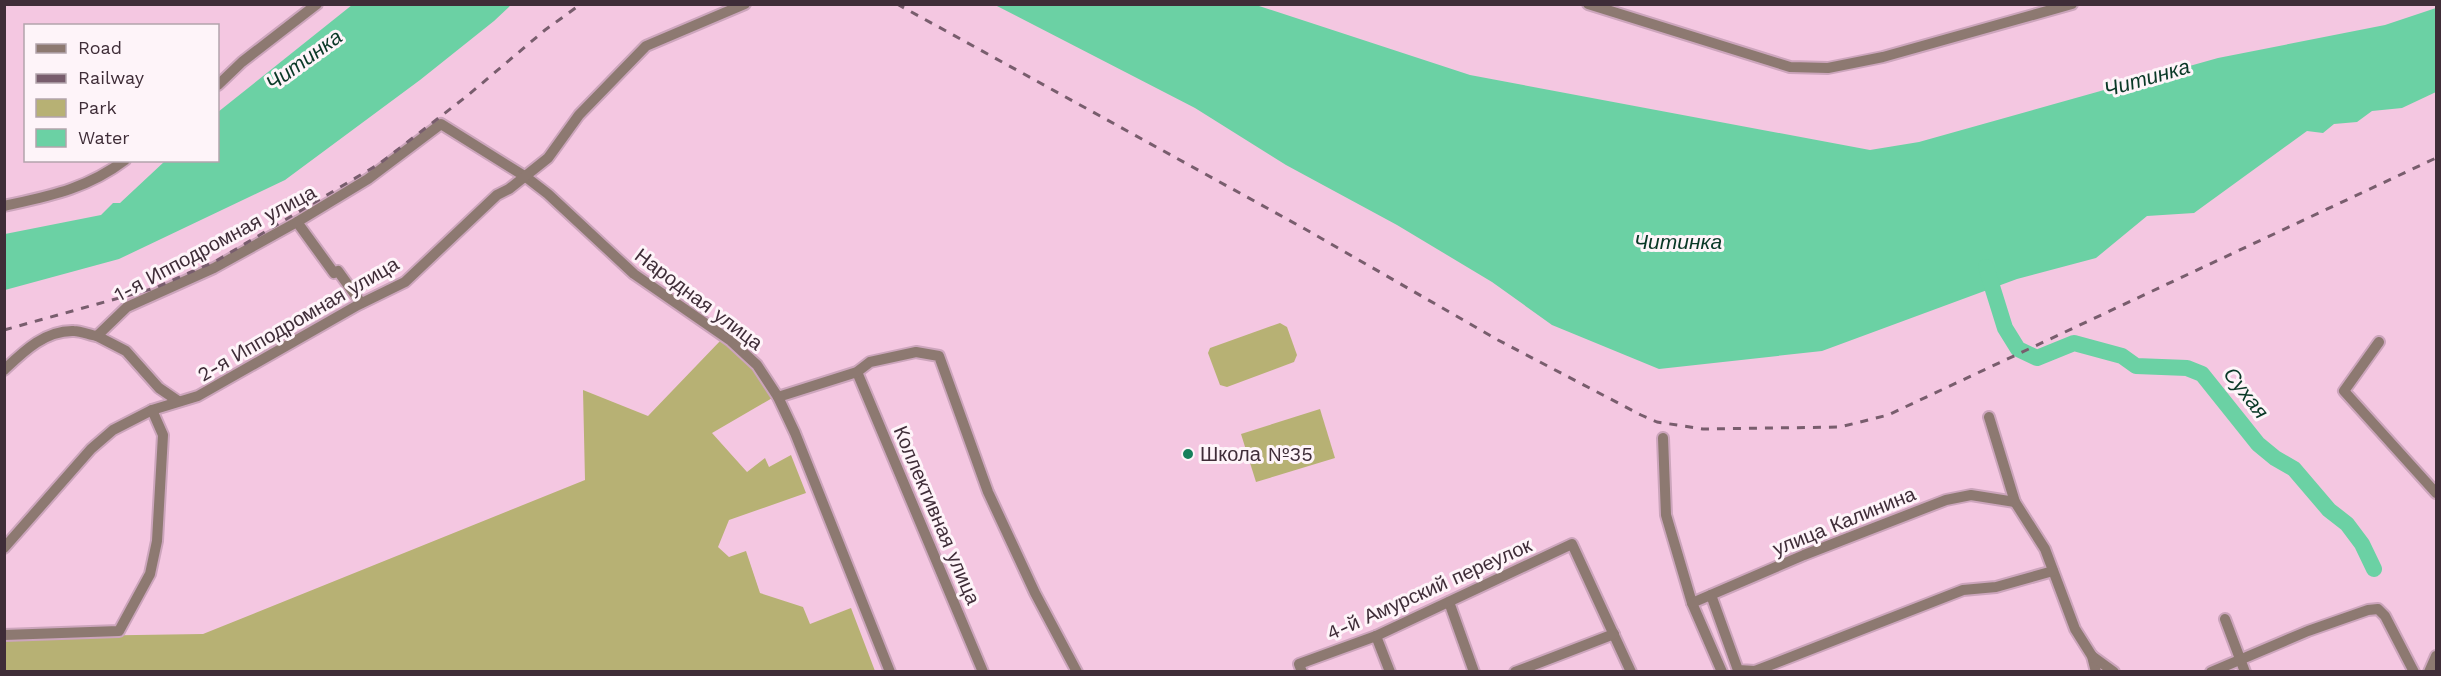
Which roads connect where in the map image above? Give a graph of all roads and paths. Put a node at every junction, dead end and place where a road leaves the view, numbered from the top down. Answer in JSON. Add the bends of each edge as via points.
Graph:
{"nodes":[{"id":1,"x":317,"y":4,"type":"edge"},
{"id":2,"x":745,"y":4,"type":"edge"},
{"id":3,"x":1588,"y":4,"type":"edge"},
{"id":4,"x":2072,"y":4,"type":"edge"},
{"id":5,"x":219,"y":84,"type":"edge"},
{"id":6,"x":441,"y":124,"type":"joint"},
{"id":7,"x":123,"y":162,"type":"edge"},
{"id":8,"x":526,"y":177,"type":"junction"},
{"id":9,"x":4,"y":206,"type":"edge"},
{"id":10,"x":297,"y":222,"type":"junction"},
{"id":11,"x":361,"y":303,"type":"junction"},
{"id":12,"x":98,"y":336,"type":"junction"},
{"id":13,"x":2379,"y":342,"type":"dead end"},
{"id":14,"x":4,"y":370,"type":"edge"},
{"id":15,"x":857,"y":372,"type":"junction"},
{"id":16,"x":778,"y":398,"type":"junction"},
{"id":17,"x":178,"y":401,"type":"junction"},
{"id":18,"x":152,"y":410,"type":"junction"},
{"id":19,"x":1989,"y":417,"type":"dead end"},
{"id":20,"x":1663,"y":438,"type":"dead end"},
{"id":21,"x":2436,"y":493,"type":"edge"},
{"id":22,"x":2015,"y":502,"type":"junction"},
{"id":23,"x":4,"y":548,"type":"edge"},
{"id":24,"x":2053,"y":571,"type":"junction"},
{"id":25,"x":1711,"y":595,"type":"junction"},
{"id":26,"x":1449,"y":602,"type":"junction"},
{"id":27,"x":1692,"y":603,"type":"junction"},
{"id":28,"x":2225,"y":619,"type":"dead end"},
{"id":29,"x":1614,"y":634,"type":"junction"},
{"id":30,"x":4,"y":635,"type":"edge"},
{"id":31,"x":1376,"y":636,"type":"junction"},
{"id":32,"x":2092,"y":656,"type":"junction"},
{"id":33,"x":2436,"y":656,"type":"edge"},
{"id":34,"x":2240,"y":660,"type":"junction"},
{"id":35,"x":1301,"y":668,"type":"edge"},
{"id":36,"x":890,"y":672,"type":"edge"},
{"id":37,"x":983,"y":672,"type":"edge"},
{"id":38,"x":1077,"y":672,"type":"edge"},
{"id":39,"x":1389,"y":672,"type":"edge"},
{"id":40,"x":1473,"y":672,"type":"edge"},
{"id":41,"x":1515,"y":672,"type":"edge"},
{"id":42,"x":1630,"y":672,"type":"edge"},
{"id":43,"x":1722,"y":672,"type":"edge"},
{"id":44,"x":2096,"y":672,"type":"edge"},
{"id":45,"x":2114,"y":672,"type":"edge"},
{"id":46,"x":2211,"y":672,"type":"edge"},
{"id":47,"x":2245,"y":672,"type":"edge"},
{"id":48,"x":2414,"y":672,"type":"edge"},
{"id":49,"x":2429,"y":672,"type":"edge"}],
"edges":[{"from":1,"to":5,"type":"street"},
{"from":2,"to":8,"type":"street","name":"2-я Ипподромная улица","via":[[646,46],[579,115],[548,158]]},
{"from":3,"to":4,"type":"street","via":[[1790,67],[1828,68],[1883,57]]},
{"from":6,"to":8,"type":"street","name":"Народная улица"},
{"from":6,"to":10,"type":"street","name":"1-я Ипподромная улица","via":[[368,179]]},
{"from":7,"to":9,"type":"street","via":[[67,192]]},
{"from":8,"to":11,"type":"street","name":"2-я Ипподромная улица","via":[[497,195],[405,282]]},
{"from":8,"to":16,"type":"street","name":"Народная улица","via":[[634,274],[731,341],[757,365]]},
{"from":10,"to":11,"type":"street"},
{"from":10,"to":12,"type":"street","name":"1-я Ипподромная улица","via":[[214,268],[127,307]]},
{"from":11,"to":17,"type":"street","name":"2-я Ипподромная улица","via":[[198,396]]},
{"from":12,"to":14,"type":"street","via":[[73,331],[51,335],[27,347]]},
{"from":12,"to":17,"type":"street","via":[[126,351],[159,388]]},
{"from":13,"to":21,"type":"street","via":[[2344,391]]},
{"from":15,"to":16,"type":"street"},
{"from":15,"to":37,"type":"street","name":"Коллективная улица"},
{"from":15,"to":38,"type":"street","via":[[870,362],[916,352],[939,356],[988,492]]},
{"from":16,"to":36,"type":"street","name":"Народная улица"},
{"from":17,"to":18,"type":"street","name":"2-я Ипподромная улица"},
{"from":18,"to":23,"type":"street","name":"2-я Ипподромная улица","via":[[113,430],[91,449]]},
{"from":18,"to":30,"type":"street","via":[[163,435],[156,541],[150,574],[119,631]]},
{"from":19,"to":22,"type":"street"},
{"from":20,"to":27,"type":"street","via":[[1666,515]]},
{"from":22,"to":24,"type":"street","via":[[2045,549]]},
{"from":22,"to":25,"type":"street","name":"улица Калинина","via":[[1971,495],[1946,500]]},
{"from":24,"to":25,"type":"street","via":[[1996,587],[1963,590],[1755,671],[1738,670]]},
{"from":24,"to":32,"type":"street","via":[[2075,629]]},
{"from":25,"to":27,"type":"street","name":"улица Калинина"},
{"from":26,"to":29,"type":"street","name":"4-й Амурский переулок","via":[[1572,544]]},
{"from":26,"to":31,"type":"street","name":"4-й Амурский переулок"},
{"from":26,"to":40,"type":"street"},
{"from":27,"to":43,"type":"street"},
{"from":28,"to":34,"type":"street"},
{"from":29,"to":41,"type":"street"},
{"from":29,"to":42,"type":"street"},
{"from":31,"to":35,"type":"street","name":"4-й Амурский переулок"},
{"from":31,"to":39,"type":"street"},
{"from":32,"to":44,"type":"street"},
{"from":32,"to":45,"type":"street"},
{"from":33,"to":49,"type":"street"},
{"from":34,"to":46,"type":"street"},
{"from":34,"to":47,"type":"street"},
{"from":34,"to":48,"type":"street","via":[[2308,631],[2378,609]]}]}
